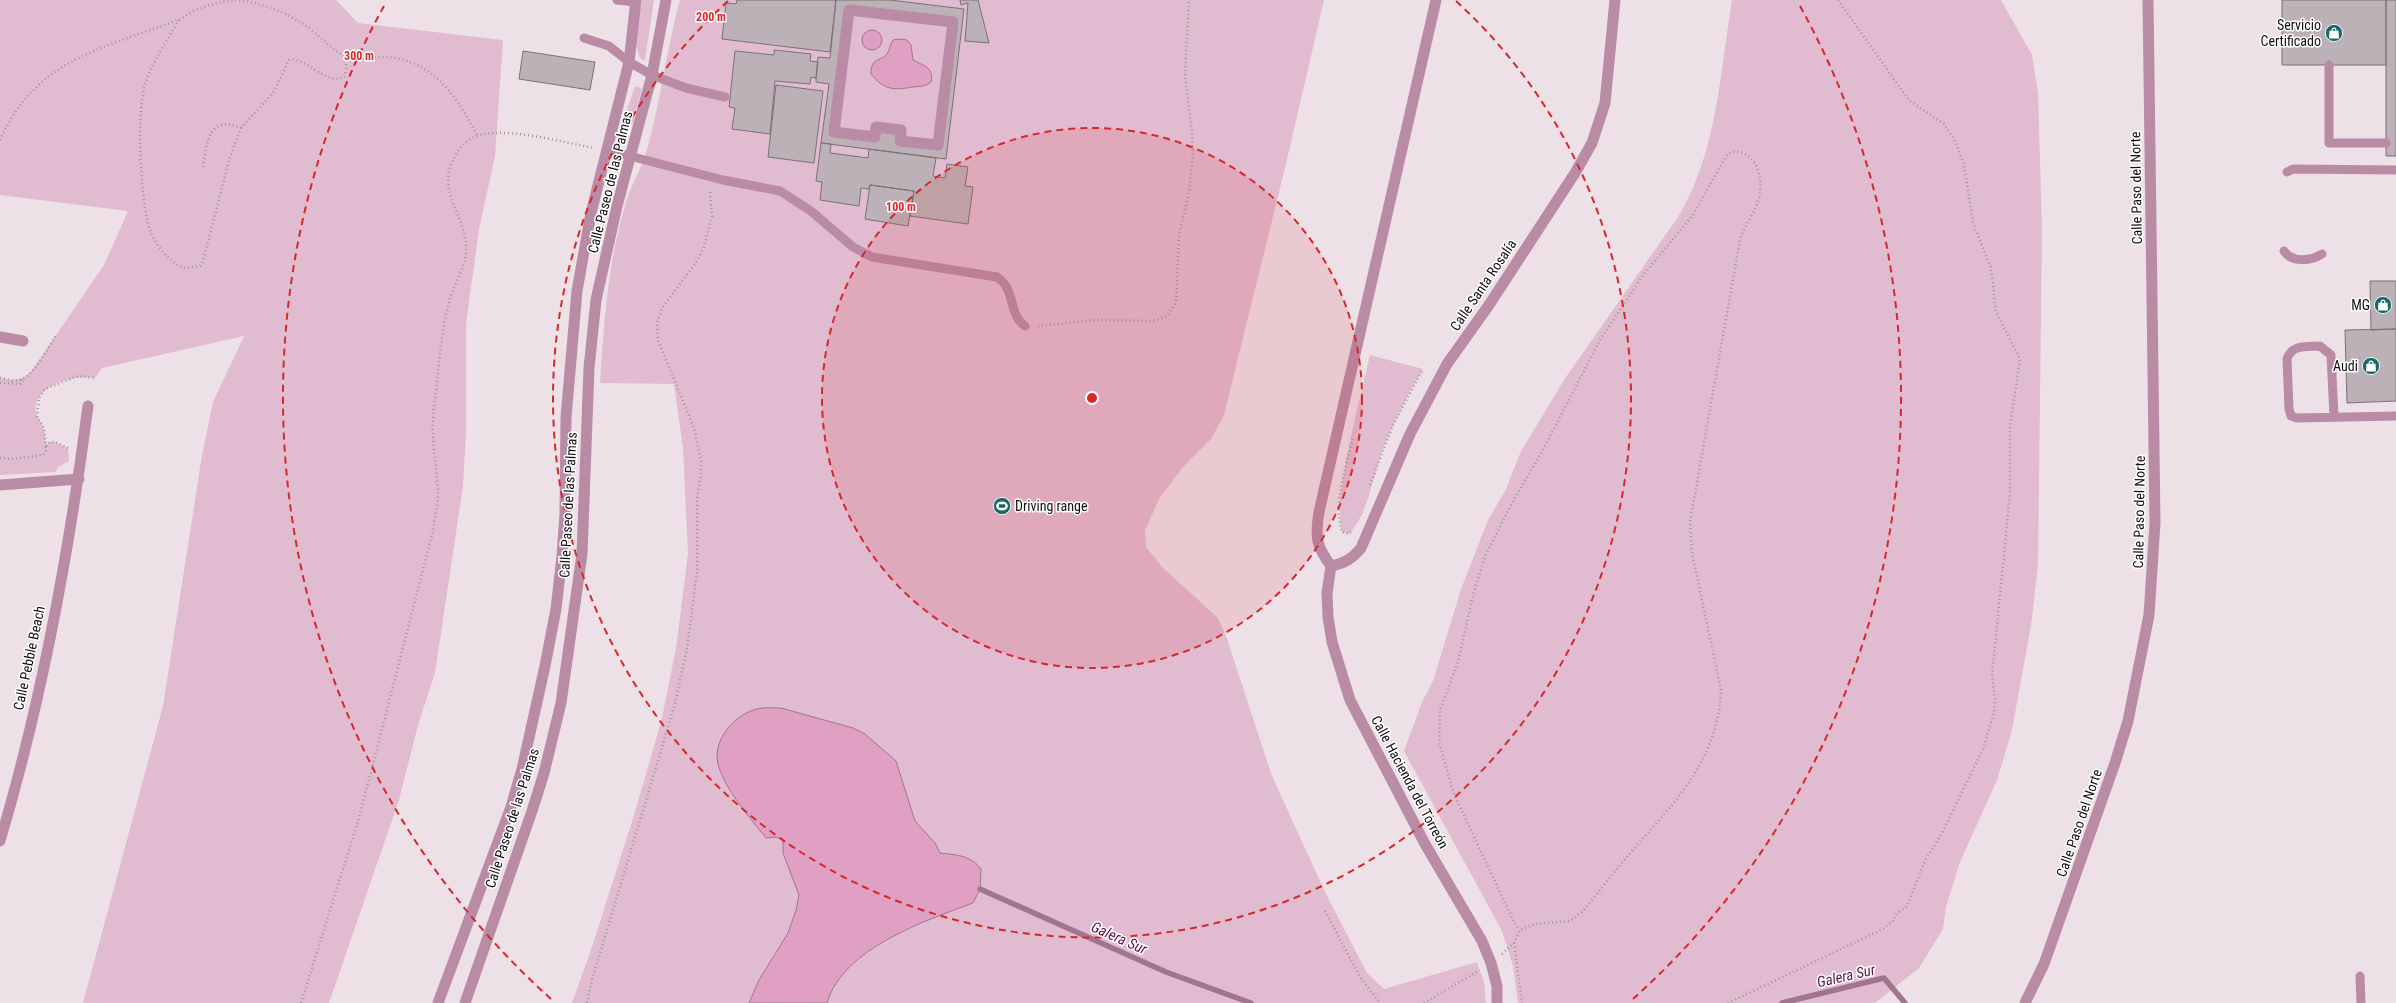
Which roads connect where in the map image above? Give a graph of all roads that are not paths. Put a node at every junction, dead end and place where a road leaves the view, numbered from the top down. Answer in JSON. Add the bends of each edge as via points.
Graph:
{"nodes":[{"id":1,"x":617,"y":0,"type":"edge"},
{"id":2,"x":666,"y":0,"type":"edge"},
{"id":3,"x":1436,"y":0,"type":"edge"},
{"id":4,"x":1615,"y":0,"type":"edge"},
{"id":5,"x":2148,"y":0,"type":"edge"},
{"id":6,"x":636,"y":1,"type":"edge"},
{"id":7,"x":953,"y":22,"type":"joint"},
{"id":8,"x":584,"y":38,"type":"dead end"},
{"id":9,"x":629,"y":62,"type":"junction"},
{"id":10,"x":2329,"y":65,"type":"dead end"},
{"id":11,"x":652,"y":75,"type":"junction"},
{"id":12,"x":725,"y":96,"type":"dead end"},
{"id":13,"x":2386,"y":144,"type":"dead end"},
{"id":14,"x":606,"y":150,"type":"junction"},
{"id":15,"x":630,"y":156,"type":"junction"},
{"id":16,"x":2396,"y":170,"type":"edge"},
{"id":17,"x":2287,"y":172,"type":"dead end"},
{"id":18,"x":2284,"y":251,"type":"dead end"},
{"id":19,"x":2322,"y":254,"type":"dead end"},
{"id":20,"x":1026,"y":326,"type":"road end"},
{"id":21,"x":0,"y":337,"type":"edge"},
{"id":22,"x":23,"y":340,"type":"dead end"},
{"id":23,"x":88,"y":406,"type":"dead end"},
{"id":24,"x":2396,"y":416,"type":"edge"},
{"id":25,"x":2334,"y":417,"type":"junction"},
{"id":26,"x":78,"y":479,"type":"junction"},
{"id":27,"x":0,"y":485,"type":"edge"},
{"id":28,"x":1331,"y":566,"type":"junction"},
{"id":29,"x":0,"y":841,"type":"edge"},
{"id":30,"x":2360,"y":976,"type":"dead end"},
{"id":31,"x":438,"y":1003,"type":"edge"},
{"id":32,"x":464,"y":1003,"type":"edge"},
{"id":33,"x":1498,"y":1003,"type":"edge"},
{"id":34,"x":2025,"y":1003,"type":"edge"},
{"id":35,"x":2361,"y":1003,"type":"edge"}],
"edges":[{"from":1,"to":6,"type":"lane"},
{"from":2,"to":11,"type":"street","name":"Calle Paseo de las Palmas"},
{"from":3,"to":28,"type":"street","via":[[1319,512],[1317,541]]},
{"from":4,"to":28,"type":"street","name":"Calle Santa Rosalía","via":[[1605,103],[1592,143],[1494,298],[1447,364],[1410,434],[1361,548],[1354,558]]},
{"from":5,"to":34,"type":"street","name":"Calle Paso del Norte","via":[[2155,523],[2149,615],[2128,722],[2115,763],[2046,957]]},
{"from":6,"to":9,"type":"street","name":"Calle Paseo de las Palmas"},
{"from":7,"to":7,"type":"street","via":[[849,10],[834,132],[874,137],[876,127],[901,130],[900,141],[938,145]]},
{"from":8,"to":9,"type":"lane","via":[[609,46]]},
{"from":9,"to":11,"type":"lane"},
{"from":9,"to":14,"type":"street","name":"Calle Paseo de las Palmas"},
{"from":10,"to":13,"type":"lane","via":[[2329,143]]},
{"from":11,"to":12,"type":"lane","via":[[686,88]]},
{"from":11,"to":15,"type":"street","name":"Calle Paseo de las Palmas"},
{"from":14,"to":15,"type":"lane"},
{"from":14,"to":31,"type":"street","name":"Calle Paseo de las Palmas","via":[[591,213],[577,292],[566,417],[563,549],[556,610],[545,666],[511,806]]},
{"from":15,"to":20,"type":"lane","via":[[709,177],[770,188],[790,195],[853,247],[872,257],[997,277],[1008,286],[1017,317]]},
{"from":15,"to":32,"type":"street","name":"Calle Paseo de las Palmas","via":[[596,300],[589,368],[582,554],[561,703],[532,811]]},
{"from":16,"to":17,"type":"lane","via":[[2293,169]]},
{"from":18,"to":19,"type":"lane","via":[[2295,259],[2313,259]]},
{"from":21,"to":22,"type":"street"},
{"from":23,"to":26,"type":"street","name":"Calle Pebble Beach"},
{"from":24,"to":25,"type":"lane"},
{"from":25,"to":25,"type":"lane","via":[[2331,355],[2320,346],[2295,348],[2287,359],[2291,416]]},
{"from":26,"to":27,"type":"street"},
{"from":26,"to":29,"type":"street","name":"Calle Pebble Beach","via":[[63,570],[33,713],[16,789]]},
{"from":28,"to":33,"type":"street","name":"Calle Hacienda del Torreón","via":[[1327,593],[1328,617],[1332,642],[1350,700],[1425,844],[1482,941],[1491,963]]},
{"from":30,"to":35,"type":"lane"}]}
